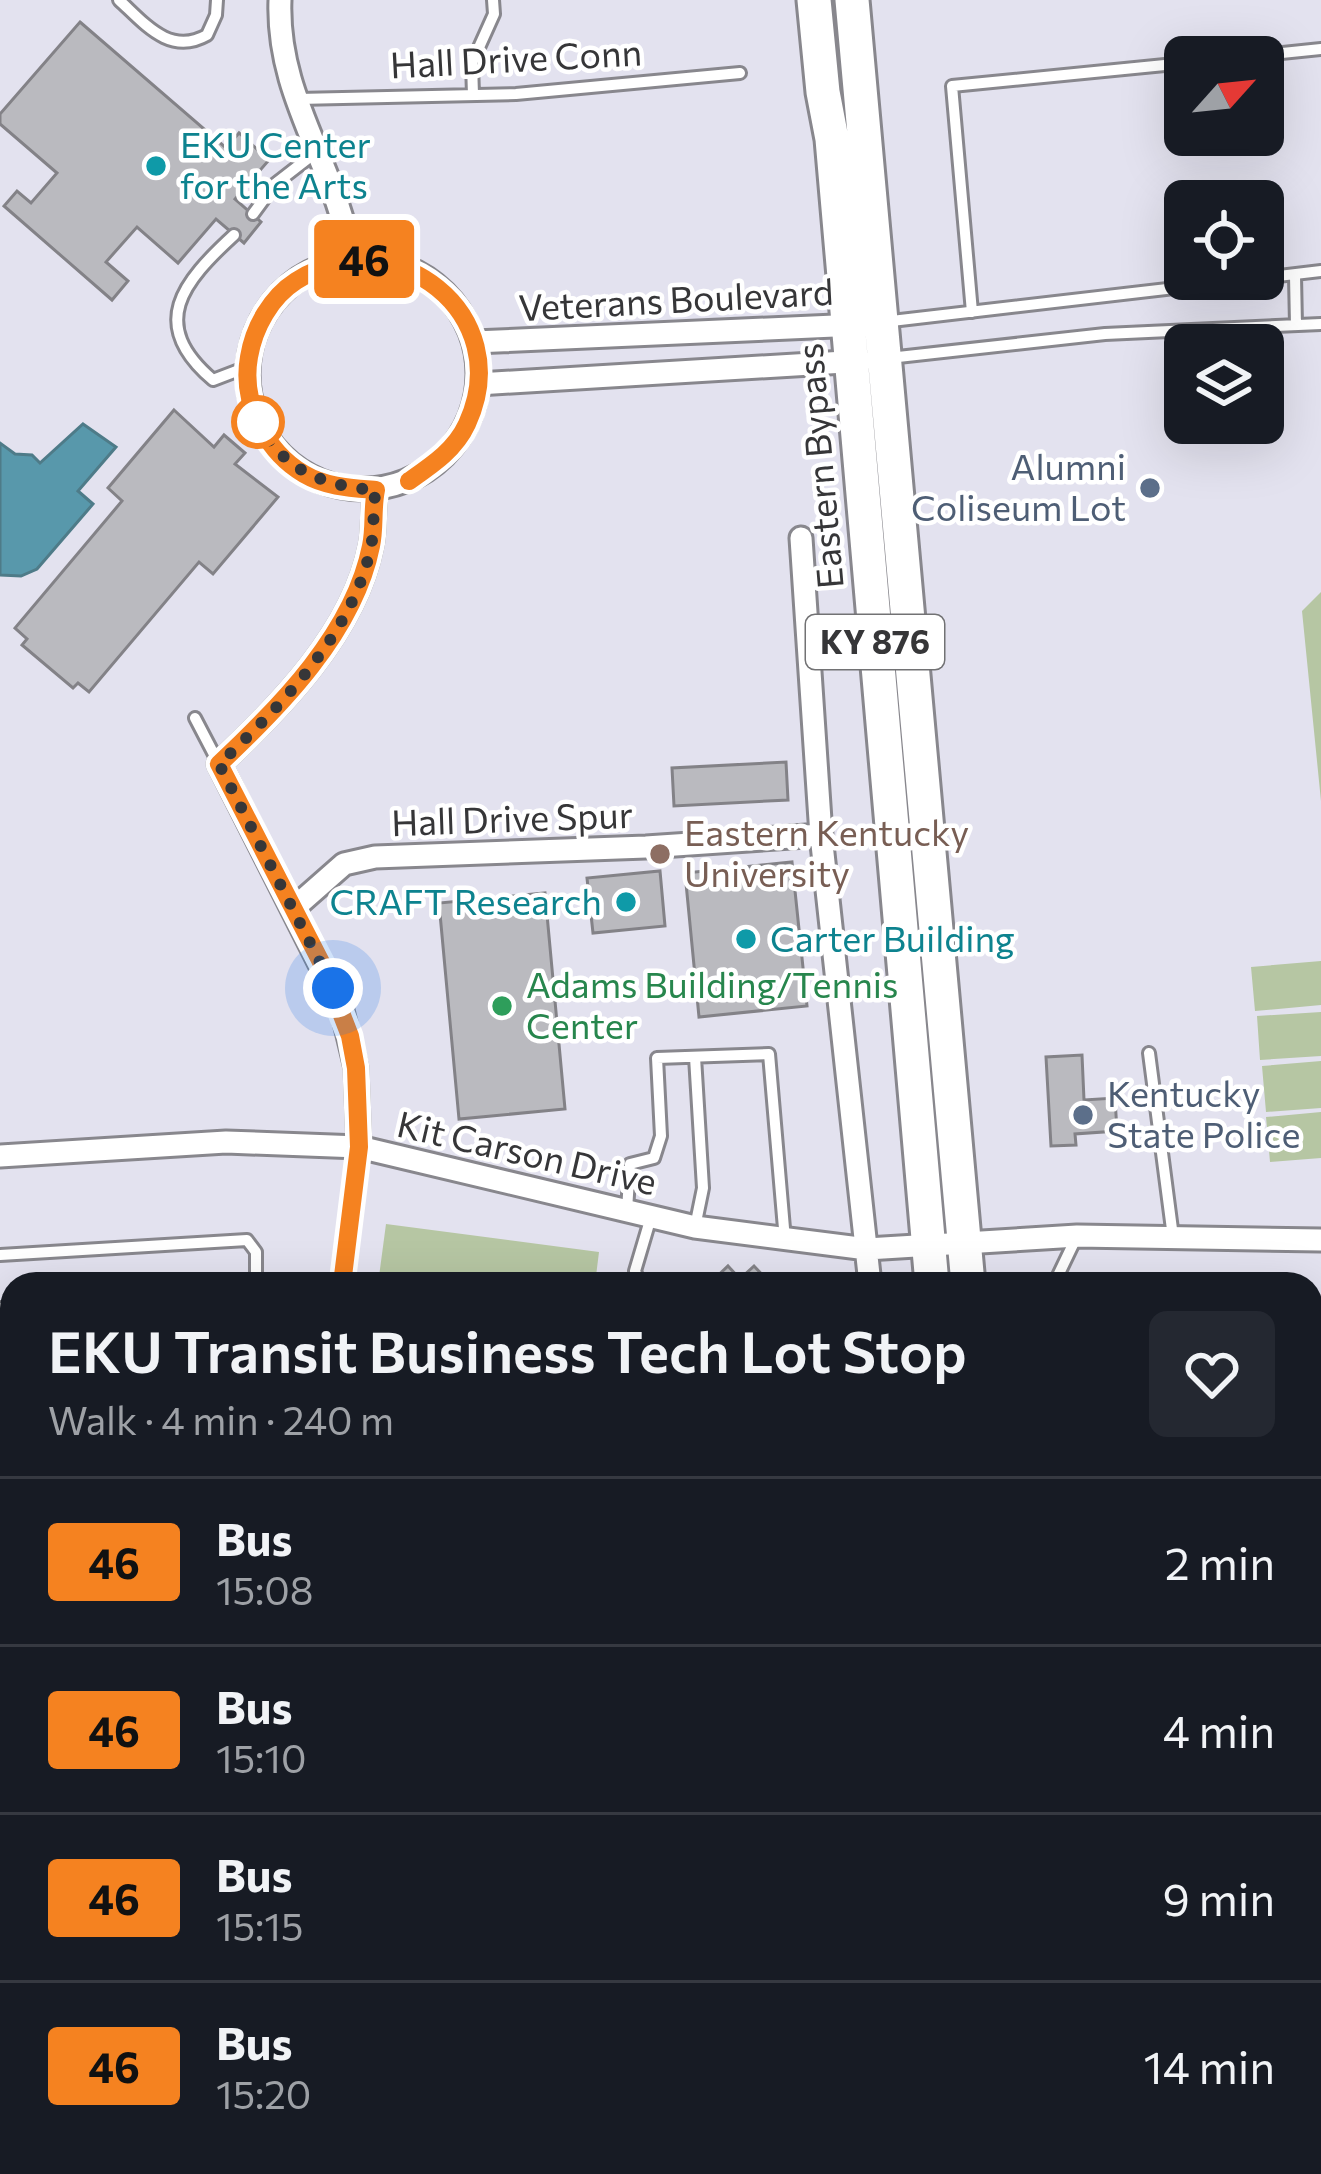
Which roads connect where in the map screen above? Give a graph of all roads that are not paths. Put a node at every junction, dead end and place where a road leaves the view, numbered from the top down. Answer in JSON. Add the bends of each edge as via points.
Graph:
{"nodes":[{"id":1,"x":119,"y":0,"type":"edge"},
{"id":2,"x":217,"y":0,"type":"edge"},
{"id":3,"x":280,"y":0,"type":"edge"},
{"id":4,"x":493,"y":0,"type":"edge"},
{"id":5,"x":814,"y":0,"type":"edge"},
{"id":6,"x":852,"y":0,"type":"edge"},
{"id":7,"x":1321,"y":50,"type":"edge"},
{"id":8,"x":1284,"y":53,"type":"edge"},
{"id":9,"x":1164,"y":65,"type":"edge"},
{"id":10,"x":740,"y":74,"type":"dead end"},
{"id":11,"x":473,"y":95,"type":"junction"},
{"id":12,"x":295,"y":99,"type":"junction"},
{"id":13,"x":315,"y":153,"type":"junction"},
{"id":14,"x":253,"y":214,"type":"dead end"},
{"id":15,"x":235,"y":235,"type":"dead end"},
{"id":16,"x":351,"y":259,"type":"junction"},
{"id":17,"x":1321,"y":271,"type":"edge"},
{"id":18,"x":1294,"y":276,"type":"junction"},
{"id":19,"x":972,"y":312,"type":"junction"},
{"id":20,"x":882,"y":322,"type":"junction"},
{"id":21,"x":1321,"y":324,"type":"edge"},
{"id":22,"x":1296,"y":325,"type":"junction"},
{"id":23,"x":847,"y":326,"type":"junction"},
{"id":24,"x":474,"y":342,"type":"junction"},
{"id":25,"x":885,"y":358,"type":"junction"},
{"id":26,"x":850,"y":362,"type":"junction"},
{"id":27,"x":247,"y":368,"type":"junction"},
{"id":28,"x":478,"y":384,"type":"junction"},
{"id":29,"x":376,"y":490,"type":"junction"},
{"id":30,"x":801,"y":538,"type":"dead end"},
{"id":31,"x":195,"y":718,"type":"dead end"},
{"id":32,"x":219,"y":764,"type":"junction"},
{"id":33,"x":821,"y":835,"type":"junction"},
{"id":34,"x":294,"y":908,"type":"junction"},
{"id":35,"x":1149,"y":1053,"type":"dead end"},
{"id":36,"x":695,"y":1057,"type":"junction"},
{"id":37,"x":359,"y":1147,"type":"junction"},
{"id":38,"x":0,"y":1156,"type":"edge"},
{"id":39,"x":627,"y":1210,"type":"junction"},
{"id":40,"x":651,"y":1217,"type":"junction"},
{"id":41,"x":695,"y":1227,"type":"junction"},
{"id":42,"x":1077,"y":1236,"type":"junction"},
{"id":43,"x":1173,"y":1237,"type":"junction"},
{"id":44,"x":785,"y":1240,"type":"junction"},
{"id":45,"x":964,"y":1240,"type":"junction"},
{"id":46,"x":1321,"y":1240,"type":"edge"},
{"id":47,"x":928,"y":1243,"type":"junction"},
{"id":48,"x":867,"y":1249,"type":"junction"},
{"id":49,"x":0,"y":1255,"type":"edge"},
{"id":50,"x":256,"y":1272,"type":"edge"},
{"id":51,"x":343,"y":1272,"type":"edge"},
{"id":52,"x":635,"y":1272,"type":"edge"},
{"id":53,"x":869,"y":1272,"type":"edge"},
{"id":54,"x":931,"y":1272,"type":"edge"},
{"id":55,"x":967,"y":1272,"type":"edge"},
{"id":56,"x":1060,"y":1272,"type":"edge"}],
"edges":[{"from":1,"to":2,"type":"lane","via":[[149,28],[183,44],[207,34]]},
{"from":3,"to":12,"type":"street","via":[[279,34]]},
{"from":4,"to":11,"type":"lane","via":[[472,63]]},
{"from":5,"to":23,"type":"main road","name":"Eastern Bypass","number":"KY 876"},
{"from":6,"to":20,"type":"main road","name":"Eastern Bypass","number":"KY 876"},
{"from":7,"to":8,"type":"lane"},
{"from":9,"to":19,"type":"lane","via":[[952,86]]},
{"from":10,"to":11,"type":"lane","name":"Hall Drive Conn"},
{"from":11,"to":12,"type":"lane","name":"Hall Drive Conn"},
{"from":12,"to":13,"type":"street"},
{"from":13,"to":14,"type":"lane"},
{"from":13,"to":16,"type":"street","via":[[345,217]]},
{"from":15,"to":27,"type":"lane","via":[[200,266],[177,302],[176,326],[184,350],[213,380]]},
{"from":16,"to":24,"type":"street","via":[[413,270],[440,288]]},
{"from":16,"to":27,"type":"street","via":[[286,287],[263,315]]},
{"from":17,"to":18,"type":"lane"},
{"from":18,"to":19,"type":"lane"},
{"from":18,"to":22,"type":"lane"},
{"from":19,"to":20,"type":"lane"},
{"from":20,"to":23,"type":"street","name":"Veterans Boulevard"},
{"from":20,"to":25,"type":"main road","name":"Eastern Bypass","number":"KY 876"},
{"from":21,"to":22,"type":"lane"},
{"from":22,"to":25,"type":"lane","via":[[1105,334]]},
{"from":23,"to":24,"type":"street","name":"Veterans Boulevard"},
{"from":23,"to":26,"type":"main road","name":"Eastern Bypass","number":"KY 876"},
{"from":24,"to":28,"type":"street"},
{"from":25,"to":26,"type":"street","name":"Veterans Boulevard"},
{"from":25,"to":45,"type":"main road","name":"Eastern Bypass","number":"KY 876"},
{"from":26,"to":28,"type":"street","name":"Veterans Boulevard"},
{"from":26,"to":47,"type":"main road","name":"Eastern Bypass","number":"KY 876"},
{"from":27,"to":29,"type":"street","via":[[260,428],[279,454],[336,487]]},
{"from":28,"to":29,"type":"street","via":[[467,424],[443,458],[409,481]]},
{"from":29,"to":32,"type":"street","via":[[370,553],[337,626],[275,708]]},
{"from":30,"to":33,"type":"street"},
{"from":31,"to":32,"type":"lane"},
{"from":32,"to":34,"type":"street"},
{"from":33,"to":34,"type":"street","name":"Hall Drive Spur","via":[[376,856],[344,864]]},
{"from":33,"to":48,"type":"street"},
{"from":34,"to":37,"type":"street","via":[[346,1021]]},
{"from":35,"to":43,"type":"lane"},
{"from":36,"to":39,"type":"lane","via":[[657,1058],[661,1136],[654,1158],[630,1164]]},
{"from":36,"to":41,"type":"lane","via":[[704,1188]]},
{"from":36,"to":44,"type":"lane","via":[[769,1054]]},
{"from":37,"to":38,"type":"street","name":"Kit Carson Drive","via":[[226,1142]]},
{"from":37,"to":39,"type":"street","name":"Kit Carson Drive"},
{"from":37,"to":51,"type":"lane"},
{"from":39,"to":40,"type":"street","name":"Kit Carson Drive"},
{"from":40,"to":41,"type":"street","name":"Kit Carson Drive"},
{"from":40,"to":52,"type":"lane"},
{"from":41,"to":44,"type":"street","name":"Kit Carson Drive"},
{"from":42,"to":43,"type":"street","name":"Kit Carson Drive"},
{"from":42,"to":45,"type":"street","name":"Kit Carson Drive"},
{"from":42,"to":56,"type":"lane"},
{"from":43,"to":46,"type":"street","name":"Kit Carson Drive"},
{"from":44,"to":48,"type":"street","name":"Kit Carson Drive"},
{"from":45,"to":47,"type":"street","name":"Kit Carson Drive"},
{"from":45,"to":55,"type":"main road","name":"Eastern Bypass","number":"KY 876"},
{"from":47,"to":48,"type":"street","name":"Kit Carson Drive"},
{"from":47,"to":54,"type":"main road","name":"Eastern Bypass","number":"KY 876"},
{"from":48,"to":53,"type":"street"},
{"from":49,"to":50,"type":"lane","via":[[247,1240]]}]}
